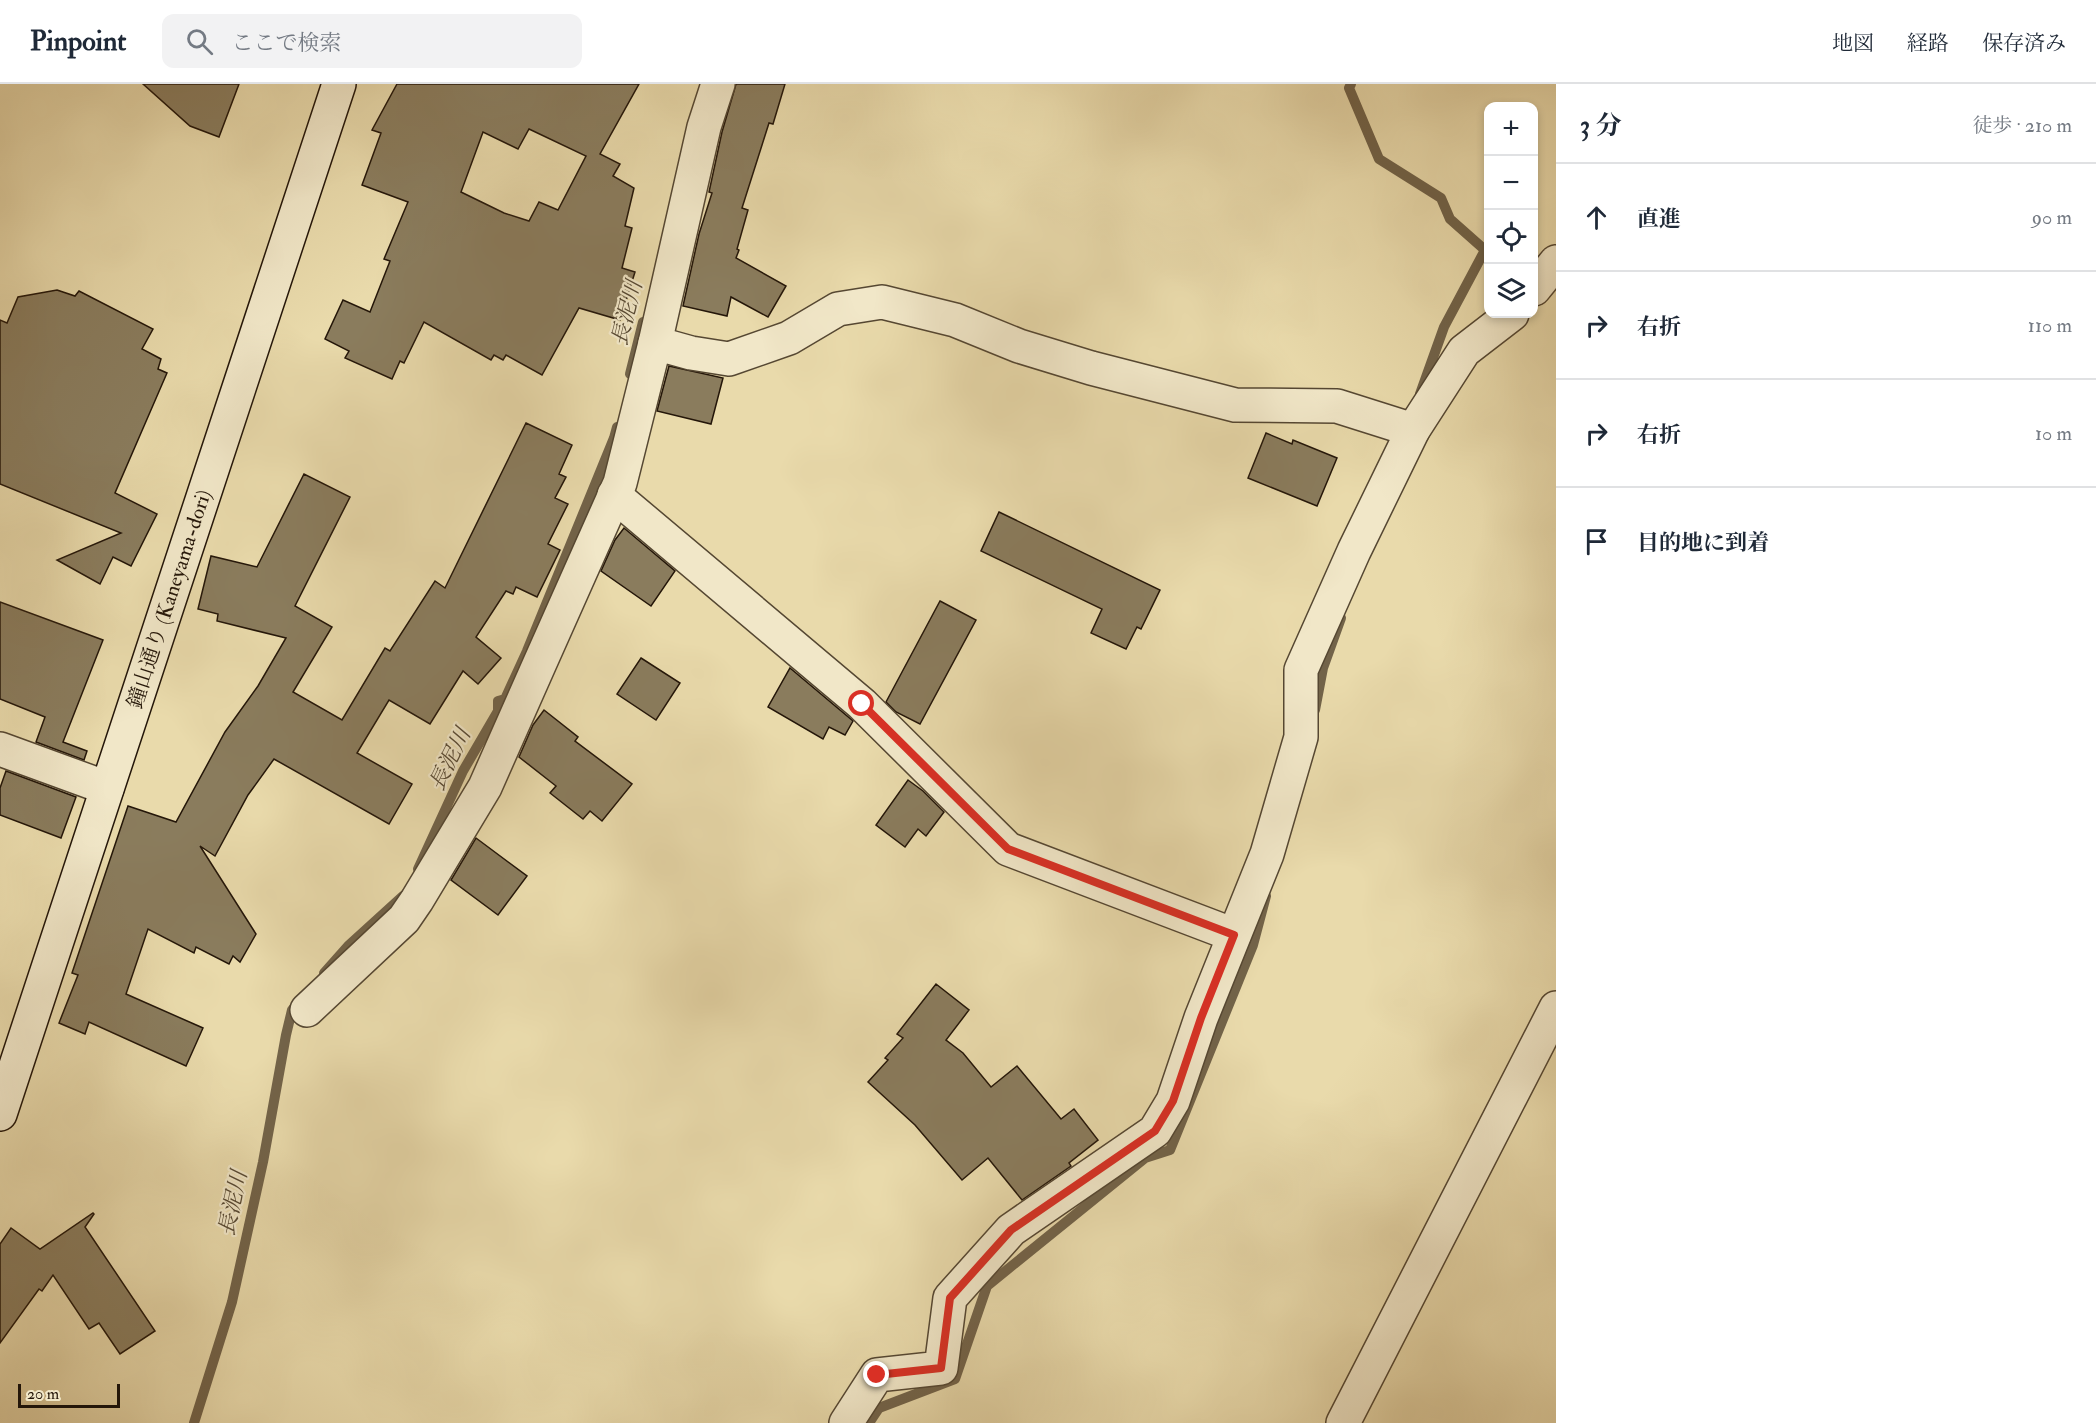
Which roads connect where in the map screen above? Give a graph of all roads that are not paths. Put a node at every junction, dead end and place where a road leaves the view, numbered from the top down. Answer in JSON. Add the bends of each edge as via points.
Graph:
{"nodes":[{"id":1,"x":339,"y":84,"type":"edge"},
{"id":2,"x":718,"y":84,"type":"edge"},
{"id":3,"x":1556,"y":262,"type":"edge"},
{"id":4,"x":1538,"y":283,"type":"edge"},
{"id":5,"x":1507,"y":318,"type":"edge"},
{"id":6,"x":655,"y":343,"type":"junction"},
{"id":7,"x":1413,"y":430,"type":"junction"},
{"id":8,"x":614,"y":495,"type":"junction"},
{"id":9,"x":0,"y":749,"type":"edge"},
{"id":10,"x":107,"y":788,"type":"junction"},
{"id":11,"x":1234,"y":935,"type":"junction"},
{"id":12,"x":1556,"y":1008,"type":"edge"},
{"id":13,"x":307,"y":1010,"type":"dead end"},
{"id":14,"x":0,"y":1114,"type":"edge"},
{"id":15,"x":846,"y":1423,"type":"edge"},
{"id":16,"x":1343,"y":1423,"type":"edge"}],
"edges":[{"from":1,"to":10,"type":"street","name":"鐘山通り (Kaneyama-dori)"},
{"from":2,"to":6,"type":"street","via":[[704,127]]},
{"from":3,"to":4,"type":"street"},
{"from":5,"to":7,"type":"street","via":[[1464,351]]},
{"from":6,"to":7,"type":"street","via":[[729,359],[789,338],[838,309],[882,302],[955,320],[1091,368],[1235,405],[1337,406]]},
{"from":6,"to":8,"type":"street"},
{"from":7,"to":11,"type":"street","via":[[1301,670],[1301,738],[1267,854]]},
{"from":8,"to":11,"type":"street","via":[[862,704],[1008,849]]},
{"from":8,"to":13,"type":"street","via":[[485,787],[404,919]]},
{"from":9,"to":10,"type":"street"},
{"from":10,"to":14,"type":"street","name":"鐘山通り (Kaneyama-dori)"},
{"from":11,"to":15,"type":"street","via":[[1173,1101],[1155,1131],[1011,1230],[950,1298],[941,1368],[877,1375]]},
{"from":12,"to":16,"type":"street"}]}
